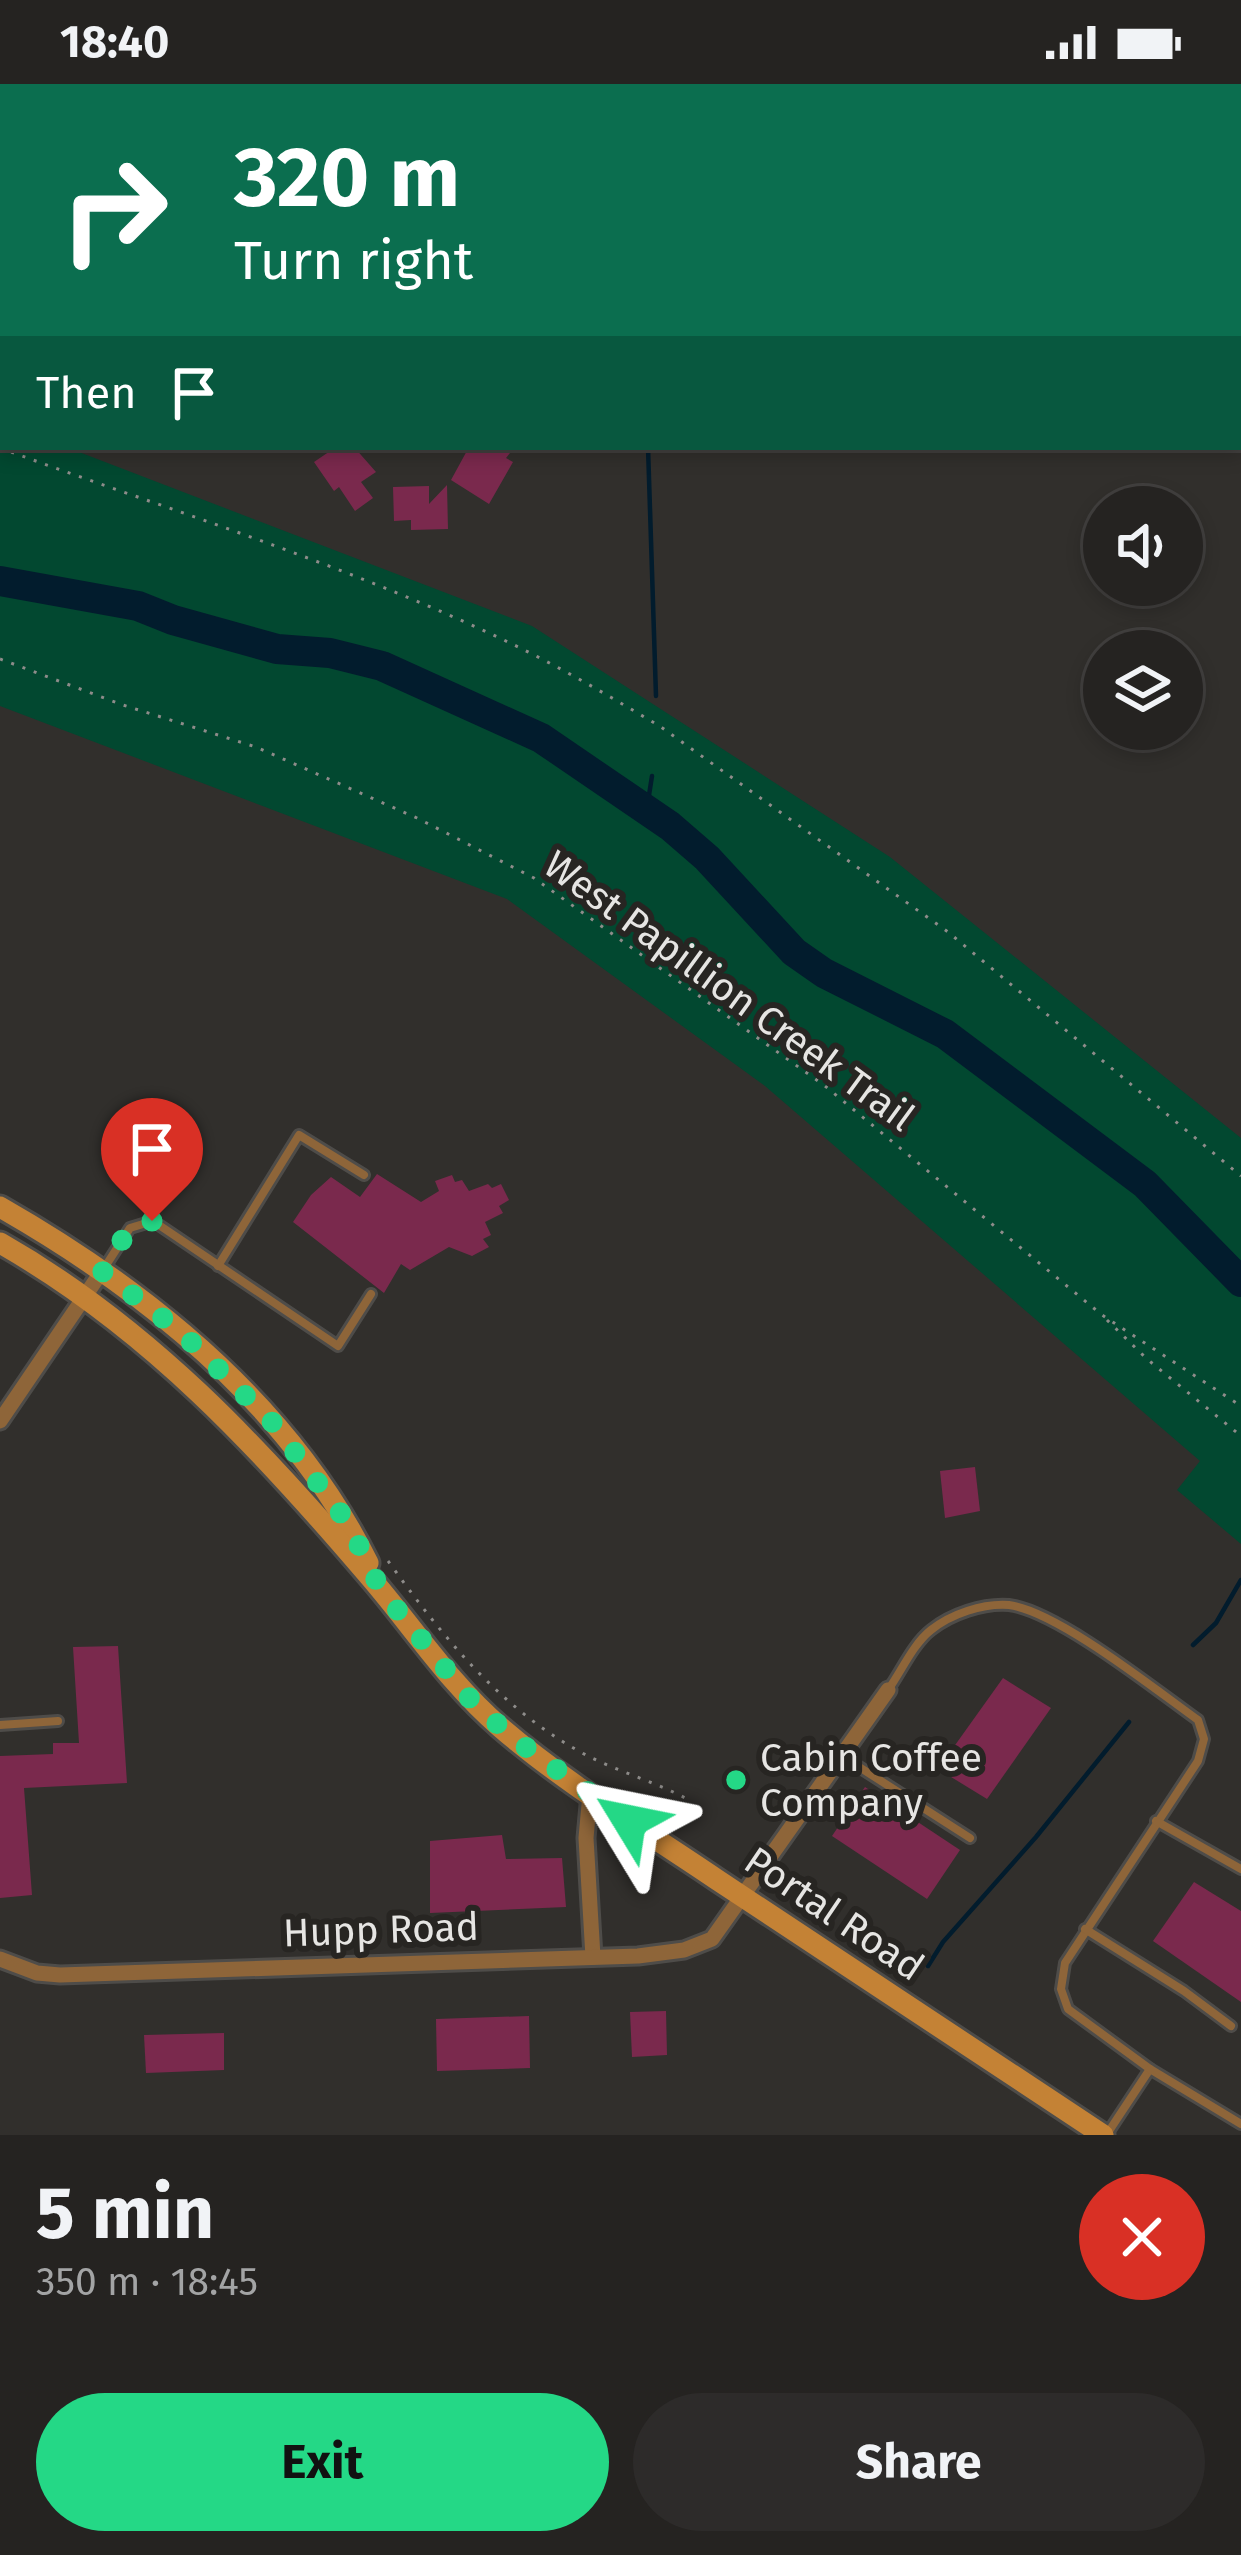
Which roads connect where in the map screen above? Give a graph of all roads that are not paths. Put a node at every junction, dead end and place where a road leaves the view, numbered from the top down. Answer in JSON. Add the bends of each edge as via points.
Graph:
{"nodes":[{"id":1,"x":364,"y":1175,"type":"dead end"},
{"id":2,"x":0,"y":1208,"type":"edge"},
{"id":3,"x":0,"y":1243,"type":"edge"},
{"id":4,"x":218,"y":1266,"type":"junction"},
{"id":5,"x":102,"y":1271,"type":"junction"},
{"id":6,"x":370,"y":1294,"type":"dead end"},
{"id":7,"x":85,"y":1297,"type":"junction"},
{"id":8,"x":0,"y":1421,"type":"edge"},
{"id":9,"x":381,"y":1590,"type":"junction"},
{"id":10,"x":888,"y":1690,"type":"joint"},
{"id":11,"x":58,"y":1721,"type":"dead end"},
{"id":12,"x":0,"y":1725,"type":"edge"},
{"id":13,"x":841,"y":1755,"type":"junction"},
{"id":14,"x":590,"y":1794,"type":"junction"},
{"id":15,"x":1156,"y":1821,"type":"junction"},
{"id":16,"x":970,"y":1838,"type":"dead end"},
{"id":17,"x":1241,"y":1869,"type":"edge"},
{"id":18,"x":744,"y":1898,"type":"junction"},
{"id":19,"x":1084,"y":1929,"type":"junction"},
{"id":20,"x":592,"y":1957,"type":"junction"},
{"id":21,"x":0,"y":1959,"type":"edge"},
{"id":22,"x":1231,"y":2026,"type":"dead end"},
{"id":23,"x":1150,"y":2069,"type":"junction"},
{"id":24,"x":1241,"y":2124,"type":"edge"},
{"id":25,"x":1105,"y":2135,"type":"edge"}],
"edges":[{"from":1,"to":4,"type":"lane","via":[[299,1135]]},
{"from":2,"to":5,"type":"main road","name":"Portal Road"},
{"from":3,"to":7,"type":"main road","name":"Portal Road"},
{"from":4,"to":5,"type":"lane","via":[[152,1221],[130,1228]]},
{"from":4,"to":6,"type":"lane","via":[[338,1346]]},
{"from":5,"to":7,"type":"street"},
{"from":5,"to":9,"type":"main road","name":"Portal Road","via":[[182,1333],[272,1422],[348,1523]]},
{"from":7,"to":8,"type":"street"},
{"from":7,"to":9,"type":"main road","name":"Portal Road","via":[[200,1390]]},
{"from":9,"to":14,"type":"main road","name":"Portal Road","via":[[472,1701]]},
{"from":10,"to":13,"type":"street","name":"Hupp Road"},
{"from":10,"to":15,"type":"lane","via":[[927,1633],[954,1616],[1009,1605],[1038,1614],[1198,1720],[1198,1761]]},
{"from":11,"to":12,"type":"lane"},
{"from":13,"to":16,"type":"lane"},
{"from":13,"to":18,"type":"street","name":"Hupp Road"},
{"from":14,"to":18,"type":"main road","name":"Portal Road"},
{"from":14,"to":20,"type":"street"},
{"from":15,"to":17,"type":"lane"},
{"from":15,"to":19,"type":"lane"},
{"from":18,"to":20,"type":"street","name":"Hupp Road","via":[[712,1939]]},
{"from":18,"to":25,"type":"main road","name":"Portal Road"},
{"from":19,"to":22,"type":"lane"},
{"from":19,"to":23,"type":"lane","via":[[1065,1964],[1068,2009]]},
{"from":20,"to":21,"type":"street","name":"Hupp Road","via":[[60,1975]]},
{"from":23,"to":24,"type":"lane"},
{"from":23,"to":25,"type":"lane"}]}
